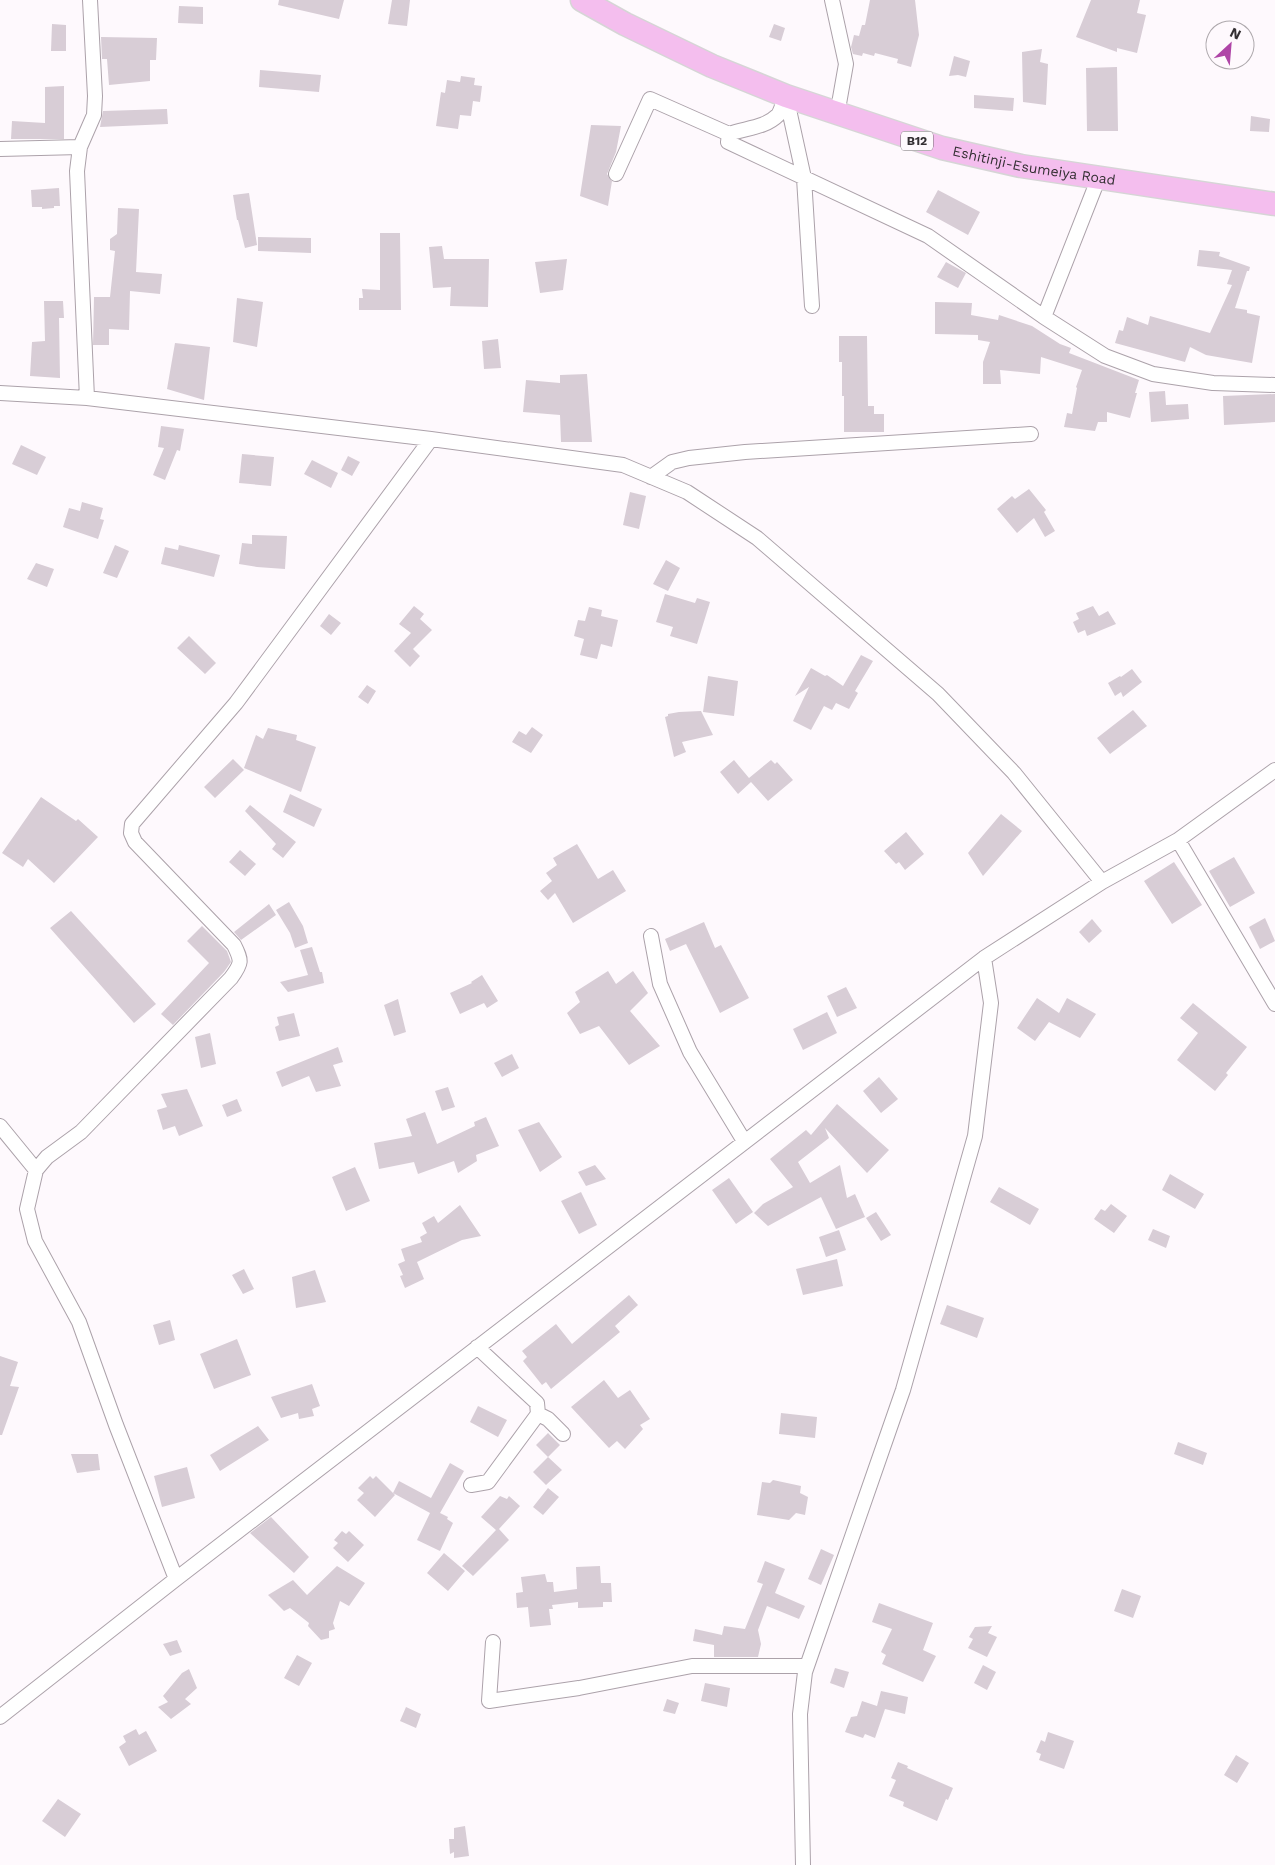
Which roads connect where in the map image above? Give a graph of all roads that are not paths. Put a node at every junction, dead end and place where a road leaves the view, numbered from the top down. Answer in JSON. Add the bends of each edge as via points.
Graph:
{"nodes":[{"id":1,"x":90,"y":0,"type":"edge"},
{"id":2,"x":582,"y":0,"type":"edge"},
{"id":3,"x":832,"y":0,"type":"edge"},
{"id":4,"x":786,"y":96,"type":"junction"},
{"id":5,"x":837,"y":115,"type":"junction"},
{"id":6,"x":729,"y":134,"type":"junction"},
{"id":7,"x":80,"y":147,"type":"junction"},
{"id":8,"x":0,"y":149,"type":"edge"},
{"id":9,"x":616,"y":174,"type":"dead end"},
{"id":10,"x":1099,"y":177,"type":"junction"},
{"id":11,"x":804,"y":178,"type":"junction"},
{"id":12,"x":1275,"y":204,"type":"edge"},
{"id":13,"x":812,"y":306,"type":"dead end"},
{"id":14,"x":1044,"y":317,"type":"junction"},
{"id":15,"x":1275,"y":385,"type":"edge"},
{"id":16,"x":0,"y":393,"type":"edge"},
{"id":17,"x":86,"y":398,"type":"junction"},
{"id":18,"x":1031,"y":434,"type":"dead end"},
{"id":19,"x":431,"y":439,"type":"junction"},
{"id":20,"x":651,"y":477,"type":"junction"},
{"id":21,"x":1275,"y":770,"type":"edge"},
{"id":22,"x":1178,"y":840,"type":"junction"},
{"id":23,"x":1102,"y":882,"type":"junction"},
{"id":24,"x":652,"y":936,"type":"dead end"},
{"id":25,"x":984,"y":958,"type":"junction"},
{"id":26,"x":1275,"y":1004,"type":"edge"},
{"id":27,"x":0,"y":1126,"type":"edge"},
{"id":28,"x":744,"y":1142,"type":"junction"},
{"id":29,"x":36,"y":1170,"type":"junction"},
{"id":30,"x":478,"y":1347,"type":"junction"},
{"id":31,"x":538,"y":1414,"type":"junction"},
{"id":32,"x":563,"y":1434,"type":"dead end"},
{"id":33,"x":470,"y":1486,"type":"dead end"},
{"id":34,"x":176,"y":1579,"type":"junction"},
{"id":35,"x":493,"y":1642,"type":"dead end"},
{"id":36,"x":807,"y":1666,"type":"junction"},
{"id":37,"x":0,"y":1717,"type":"edge"},
{"id":38,"x":803,"y":1865,"type":"edge"}],
"edges":[{"from":1,"to":7,"type":"street","via":[[94,115]]},
{"from":2,"to":4,"type":"highway","name":"Eshitinji-Esumeiya Road","number":"B12","via":[[712,66]]},
{"from":3,"to":5,"type":"street","via":[[846,64]]},
{"from":4,"to":5,"type":"highway","name":"Eshitinji-Esumeiya Road","number":"B12"},
{"from":4,"to":6,"type":"street","via":[[778,114],[765,123]]},
{"from":4,"to":11,"type":"street"},
{"from":5,"to":10,"type":"highway","name":"Eshitinji-Esumeiya Road","number":"B12","via":[[942,148],[1021,166]]},
{"from":6,"to":9,"type":"street","via":[[650,99]]},
{"from":6,"to":11,"type":"street","via":[[728,142],[732,145]]},
{"from":7,"to":8,"type":"street"},
{"from":7,"to":17,"type":"street","via":[[77,171]]},
{"from":10,"to":12,"type":"highway","name":"Eshitinji-Esumeiya Road","number":"B12"},
{"from":10,"to":14,"type":"street"},
{"from":11,"to":13,"type":"street"},
{"from":11,"to":14,"type":"street","via":[[928,236]]},
{"from":14,"to":15,"type":"street","via":[[1105,356],[1153,374],[1214,383]]},
{"from":16,"to":17,"type":"street"},
{"from":17,"to":19,"type":"street"},
{"from":18,"to":20,"type":"street","via":[[689,458],[672,462]]},
{"from":19,"to":20,"type":"street","via":[[622,465]]},
{"from":19,"to":29,"type":"street","via":[[236,703],[132,824],[135,842],[234,945],[240,957],[240,967],[81,1132],[47,1157]]},
{"from":20,"to":23,"type":"street","via":[[687,492],[757,538],[938,694],[1014,773]]},
{"from":21,"to":22,"type":"street"},
{"from":22,"to":23,"type":"street"},
{"from":22,"to":26,"type":"street"},
{"from":23,"to":25,"type":"street"},
{"from":24,"to":28,"type":"street","via":[[660,984],[690,1052]]},
{"from":25,"to":28,"type":"street"},
{"from":25,"to":36,"type":"street","via":[[991,1003],[975,1136],[903,1390]]},
{"from":27,"to":29,"type":"street"},
{"from":28,"to":30,"type":"street"},
{"from":29,"to":34,"type":"street","via":[[27,1209],[35,1241],[79,1322]]},
{"from":30,"to":31,"type":"street","via":[[537,1403]]},
{"from":30,"to":34,"type":"street"},
{"from":31,"to":32,"type":"street"},
{"from":31,"to":33,"type":"street","via":[[488,1482]]},
{"from":34,"to":37,"type":"street"},
{"from":35,"to":36,"type":"street","via":[[489,1701],[692,1666]]},
{"from":36,"to":38,"type":"street","via":[[800,1714]]}]}
